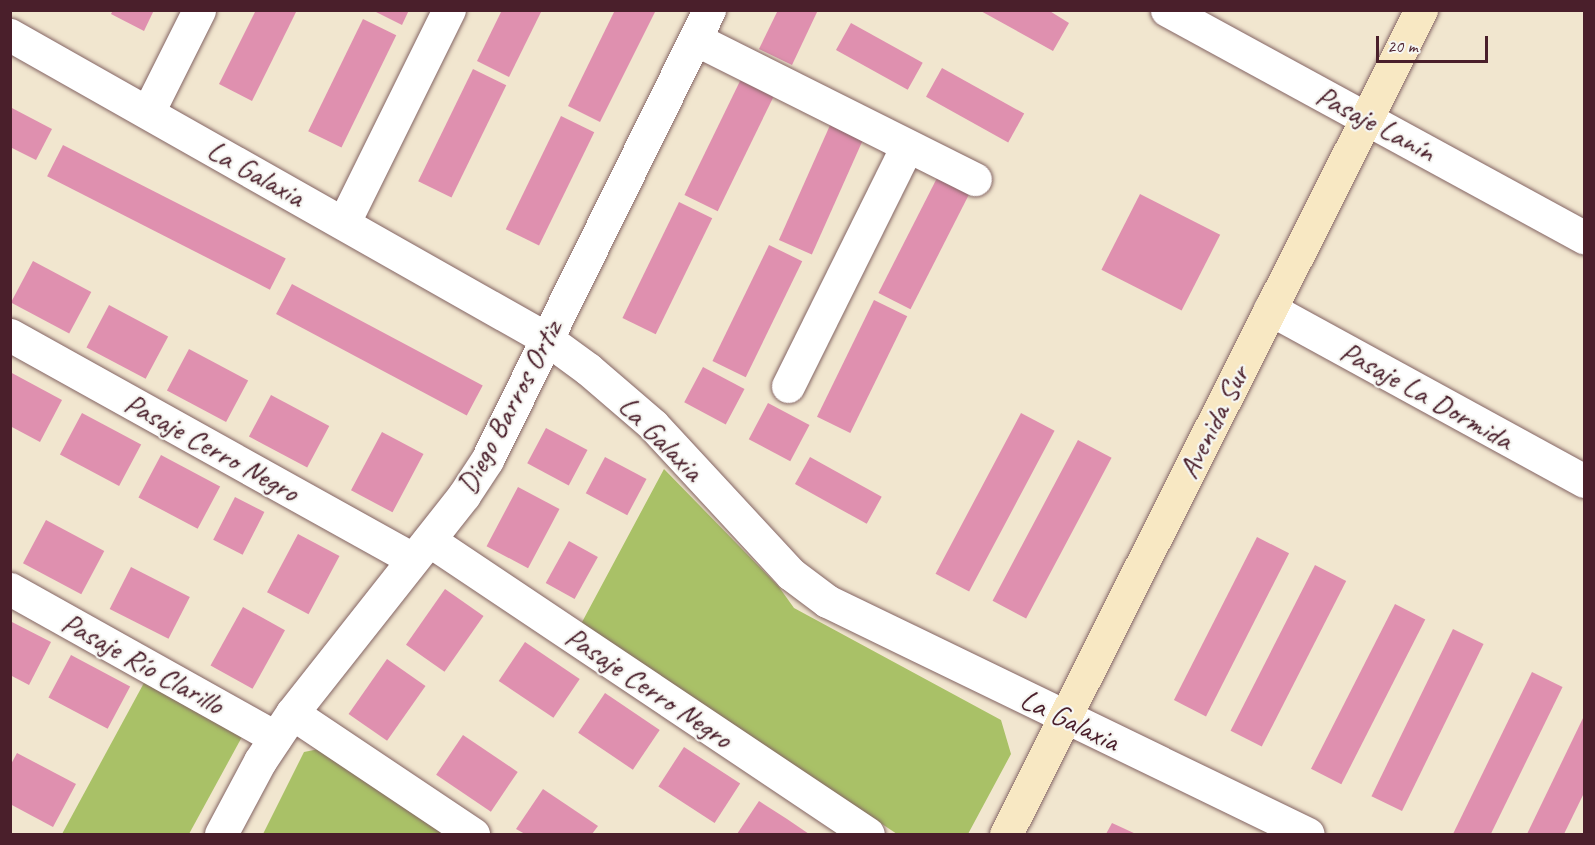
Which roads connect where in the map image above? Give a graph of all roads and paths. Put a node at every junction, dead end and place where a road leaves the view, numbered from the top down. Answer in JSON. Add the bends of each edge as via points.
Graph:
{"nodes":[{"id":1,"x":199,"y":10,"type":"edge"},
{"id":2,"x":448,"y":10,"type":"edge"},
{"id":3,"x":709,"y":10,"type":"edge"},
{"id":4,"x":1167,"y":10,"type":"edge"},
{"id":5,"x":1421,"y":10,"type":"edge"},
{"id":6,"x":10,"y":35,"type":"edge"},
{"id":7,"x":695,"y":39,"type":"junction"},
{"id":8,"x":148,"y":112,"type":"junction"},
{"id":9,"x":1367,"y":118,"type":"junction"},
{"id":10,"x":907,"y":146,"type":"junction"},
{"id":11,"x":975,"y":180,"type":"dead end"},
{"id":12,"x":344,"y":222,"type":"junction"},
{"id":13,"x":1584,"y":237,"type":"edge"},
{"id":14,"x":1270,"y":309,"type":"junction"},
{"id":15,"x":10,"y":335,"type":"edge"},
{"id":16,"x":547,"y":339,"type":"junction"},
{"id":17,"x":788,"y":386,"type":"dead end"},
{"id":18,"x":1584,"y":480,"type":"edge"},
{"id":19,"x":421,"y":549,"type":"junction"},
{"id":20,"x":10,"y":589,"type":"edge"},
{"id":21,"x":1064,"y":718,"type":"junction"},
{"id":22,"x":284,"y":725,"type":"junction"},
{"id":23,"x":221,"y":834,"type":"edge"},
{"id":24,"x":473,"y":834,"type":"edge"},
{"id":25,"x":868,"y":834,"type":"edge"},
{"id":26,"x":1006,"y":834,"type":"edge"},
{"id":27,"x":1308,"y":834,"type":"edge"}],
"edges":[{"from":1,"to":8,"type":"street"},
{"from":2,"to":12,"type":"street"},
{"from":3,"to":7,"type":"street","name":"Diego Barros Ortiz"},
{"from":4,"to":9,"type":"street","name":"Pasaje Lanín"},
{"from":5,"to":9,"type":"street","name":"Avenida Sur"},
{"from":6,"to":8,"type":"street","name":"La Galaxia"},
{"from":7,"to":10,"type":"street"},
{"from":7,"to":16,"type":"street","name":"Diego Barros Ortiz"},
{"from":8,"to":12,"type":"street","name":"La Galaxia"},
{"from":9,"to":13,"type":"street","name":"Pasaje Lanín"},
{"from":9,"to":14,"type":"street","name":"Avenida Sur"},
{"from":10,"to":11,"type":"street"},
{"from":10,"to":17,"type":"street"},
{"from":12,"to":16,"type":"street","name":"La Galaxia"},
{"from":14,"to":18,"type":"street","name":"Pasaje La Dormida"},
{"from":14,"to":21,"type":"street","name":"Avenida Sur"},
{"from":15,"to":19,"type":"street","name":"Pasaje Cerro Negro"},
{"from":16,"to":19,"type":"street","name":"Diego Barros Ortiz","via":[[488,460]]},
{"from":16,"to":21,"type":"street","name":"La Galaxia","via":[[653,425],[809,589]]},
{"from":19,"to":22,"type":"street","name":"Diego Barros Ortiz"},
{"from":19,"to":25,"type":"street","name":"Pasaje Cerro Negro"},
{"from":20,"to":22,"type":"street","name":"Pasaje Río Clarillo"},
{"from":21,"to":26,"type":"street","name":"Avenida Sur"},
{"from":21,"to":27,"type":"street","name":"La Galaxia"},
{"from":22,"to":23,"type":"street","name":"Diego Barros Ortiz"},
{"from":22,"to":24,"type":"street","name":"Pasaje Río Clarillo"}]}
